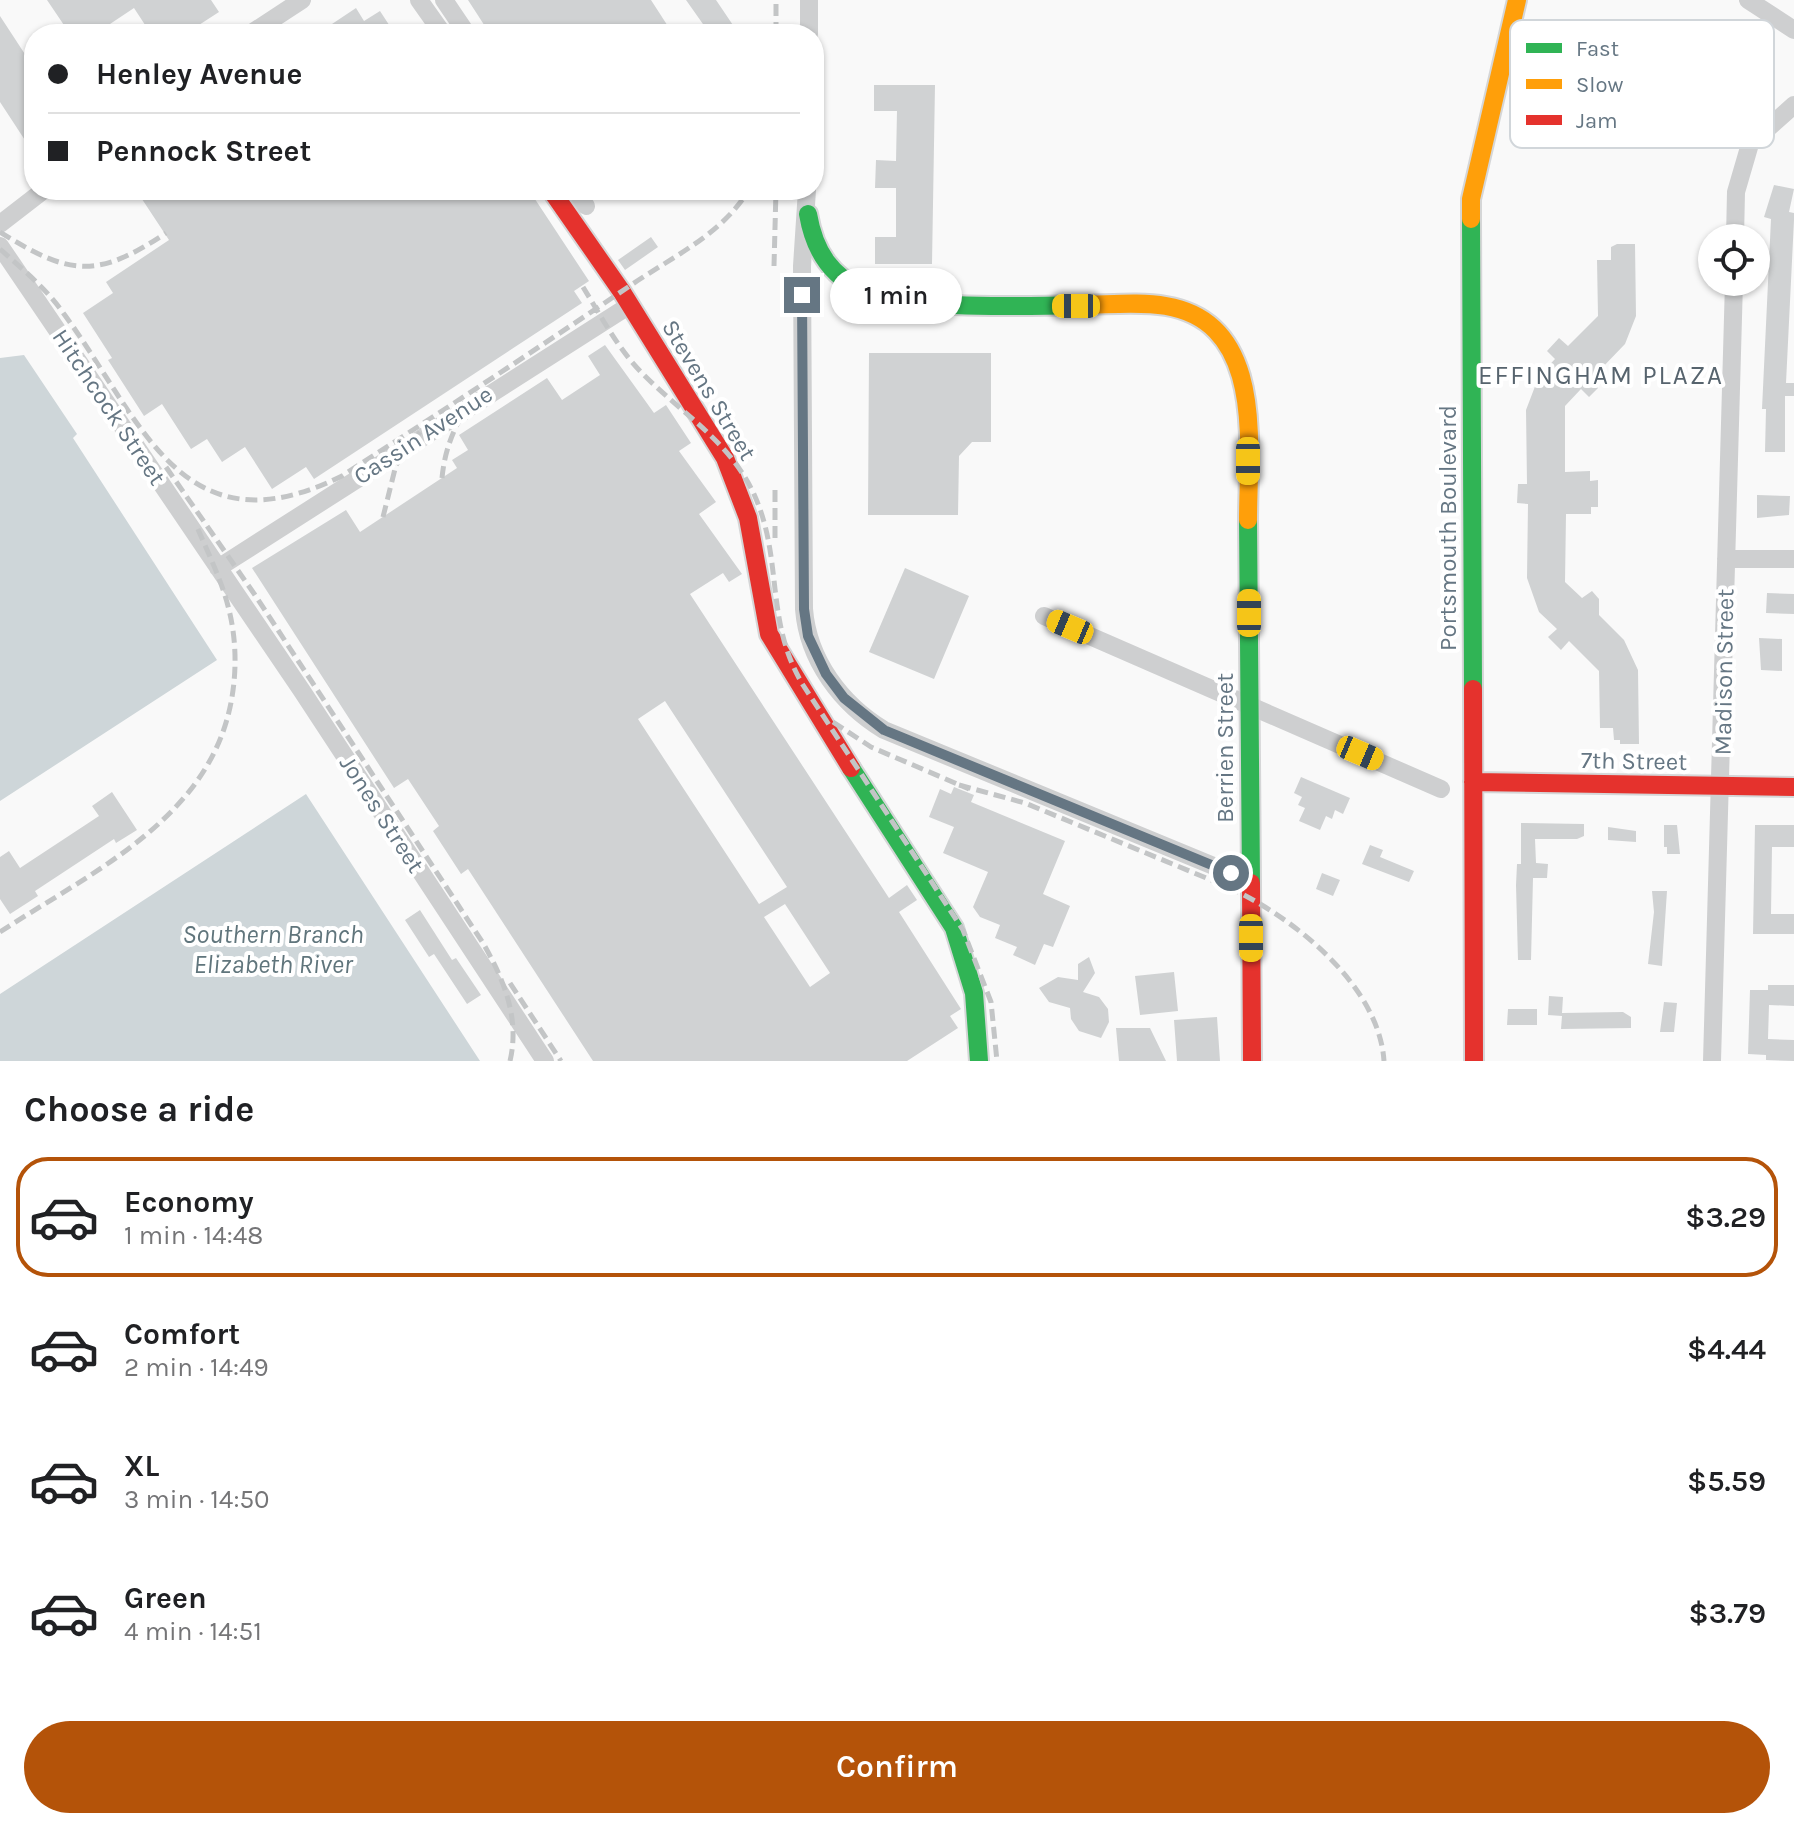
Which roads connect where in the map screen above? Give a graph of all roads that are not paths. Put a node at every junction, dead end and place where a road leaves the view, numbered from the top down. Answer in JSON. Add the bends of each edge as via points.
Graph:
{"nodes":[{"id":1,"x":302,"y":0,"type":"edge"},
{"id":2,"x":419,"y":0,"type":"edge"},
{"id":3,"x":444,"y":0,"type":"edge"},
{"id":4,"x":809,"y":0,"type":"edge"},
{"id":5,"x":1517,"y":0,"type":"edge"},
{"id":6,"x":1748,"y":0,"type":"edge"},
{"id":7,"x":1512,"y":20,"type":"edge"},
{"id":8,"x":265,"y":24,"type":"edge"},
{"id":9,"x":436,"y":24,"type":"edge"},
{"id":10,"x":460,"y":24,"type":"edge"},
{"id":11,"x":809,"y":24,"type":"edge"},
{"id":12,"x":1510,"y":30,"type":"edge"},
{"id":13,"x":1794,"y":30,"type":"edge"},
{"id":14,"x":1794,"y":105,"type":"edge"},
{"id":15,"x":1774,"y":123,"type":"edge"},
{"id":16,"x":1749,"y":148,"type":"edge"},
{"id":17,"x":31,"y":200,"type":"edge"},
{"id":18,"x":558,"y":200,"type":"edge"},
{"id":19,"x":582,"y":200,"type":"edge"},
{"id":20,"x":807,"y":200,"type":"edge"},
{"id":21,"x":586,"y":206,"type":"dead end"},
{"id":22,"x":808,"y":214,"type":"junction"},
{"id":23,"x":0,"y":224,"type":"edge"},
{"id":24,"x":1735,"y":224,"type":"edge"},
{"id":25,"x":0,"y":246,"type":"edge"},
{"id":26,"x":1734,"y":296,"type":"edge"},
{"id":27,"x":630,"y":305,"type":"junction"},
{"id":28,"x":1726,"y":559,"type":"junction"},
{"id":29,"x":1794,"y":559,"type":"edge"},
{"id":30,"x":218,"y":568,"type":"junction"},
{"id":31,"x":1044,"y":616,"type":"dead end"},
{"id":32,"x":1249,"y":705,"type":"junction"},
{"id":33,"x":1473,"y":782,"type":"junction"},
{"id":34,"x":1721,"y":786,"type":"junction"},
{"id":35,"x":1794,"y":787,"type":"edge"},
{"id":36,"x":1441,"y":789,"type":"dead end"},
{"id":37,"x":1250,"y":881,"type":"junction"},
{"id":38,"x":545,"y":1061,"type":"edge"},
{"id":39,"x":979,"y":1061,"type":"edge"},
{"id":40,"x":1252,"y":1061,"type":"edge"},
{"id":41,"x":1474,"y":1061,"type":"edge"},
{"id":42,"x":1712,"y":1061,"type":"edge"}],
"edges":[{"from":1,"to":8,"type":"street"},
{"from":2,"to":9,"type":"street"},
{"from":3,"to":10,"type":"street"},
{"from":4,"to":11,"type":"street"},
{"from":5,"to":7,"type":"street","name":"Portsmouth Boulevard"},
{"from":6,"to":13,"type":"street"},
{"from":12,"to":33,"type":"street","name":"Portsmouth Boulevard","via":[[1471,199]]},
{"from":14,"to":15,"type":"street"},
{"from":16,"to":24,"type":"street","via":[[1736,192]]},
{"from":17,"to":23,"type":"street"},
{"from":18,"to":27,"type":"street","name":"Stevens Street"},
{"from":19,"to":21,"type":"street"},
{"from":20,"to":22,"type":"street"},
{"from":22,"to":32,"type":"street","name":"Berrien Street","via":[[812,237],[833,270],[882,300],[1166,306],[1201,318],[1222,335],[1239,360],[1246,387]]},
{"from":22,"to":37,"type":"street","via":[[802,266],[804,609],[808,636],[826,674],[844,698],[884,730]]},
{"from":25,"to":30,"type":"street","name":"Hitchcock Street"},
{"from":26,"to":28,"type":"street","name":"Madison Street"},
{"from":27,"to":30,"type":"street","name":"Cassin Avenue"},
{"from":27,"to":39,"type":"street","name":"Stevens Street","via":[[737,485],[778,654],[967,955],[978,1004]]},
{"from":28,"to":29,"type":"street"},
{"from":28,"to":34,"type":"street","name":"Madison Street"},
{"from":30,"to":38,"type":"street","name":"Jones Street"},
{"from":31,"to":32,"type":"street"},
{"from":32,"to":36,"type":"street"},
{"from":32,"to":37,"type":"street","name":"Berrien Street"},
{"from":33,"to":34,"type":"street","name":"7th Street"},
{"from":33,"to":41,"type":"street","name":"Portsmouth Boulevard"},
{"from":34,"to":35,"type":"street","name":"7th Street"},
{"from":34,"to":42,"type":"street","name":"Madison Street"},
{"from":37,"to":40,"type":"street","name":"Berrien Street"}]}
